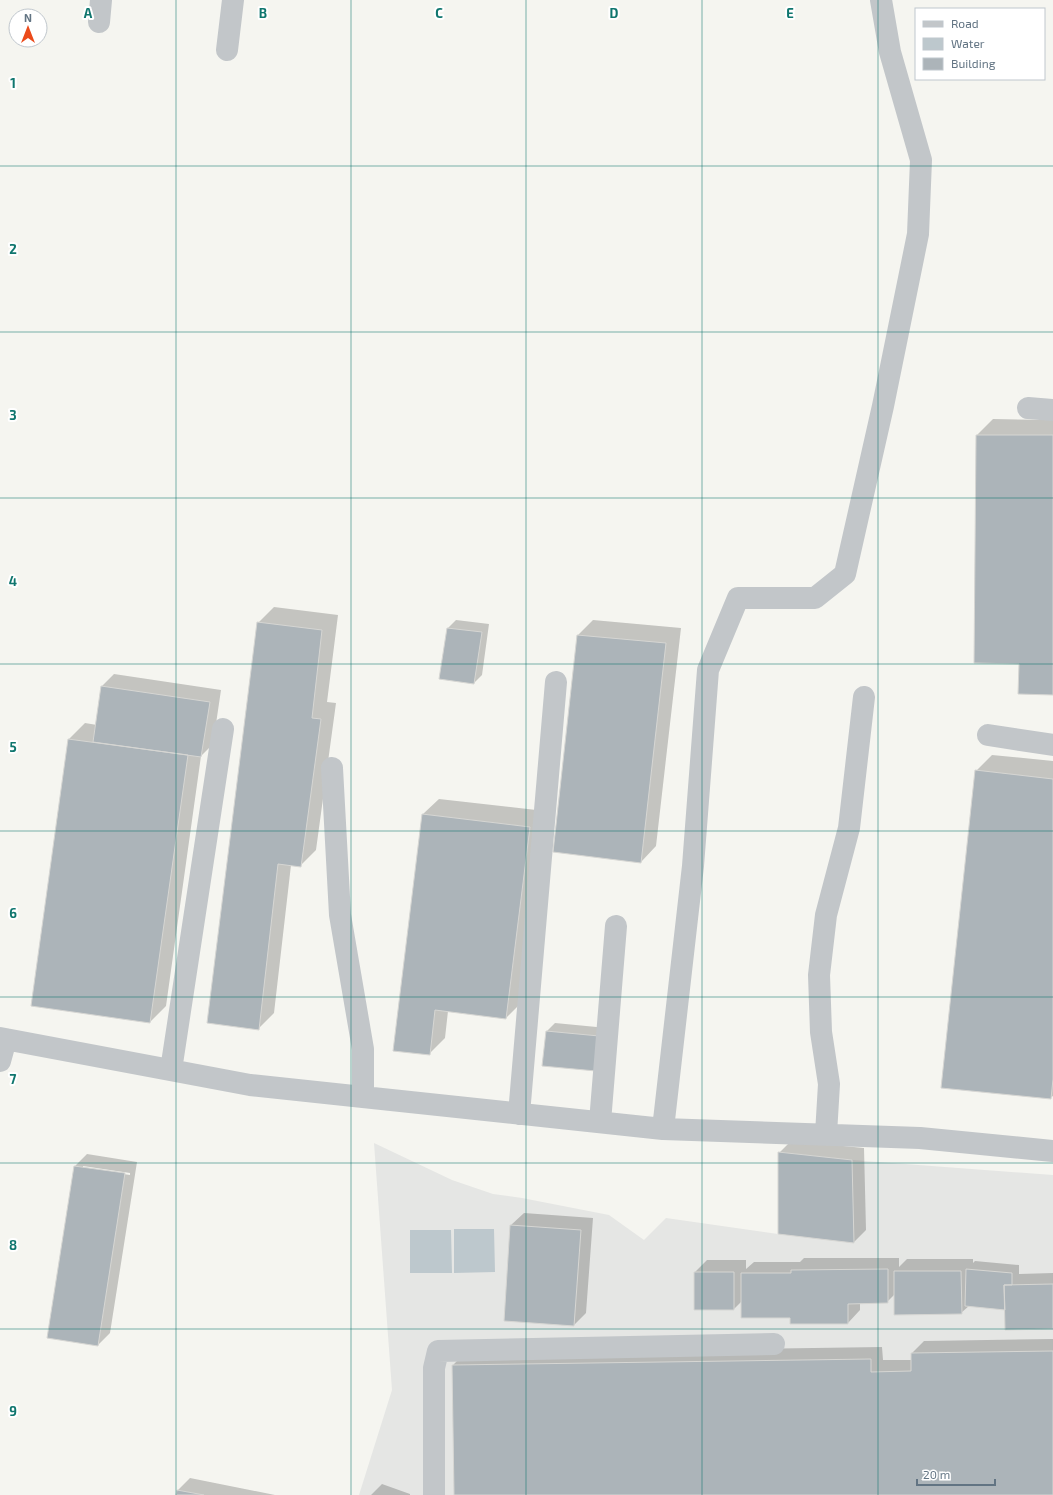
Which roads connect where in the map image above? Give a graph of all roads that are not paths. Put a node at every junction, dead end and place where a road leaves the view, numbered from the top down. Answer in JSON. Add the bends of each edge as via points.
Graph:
{"nodes":[{"id":1,"x":101,"y":0,"type":"edge"},
{"id":2,"x":233,"y":0,"type":"edge"},
{"id":3,"x":881,"y":0,"type":"edge"},
{"id":4,"x":98,"y":22,"type":"dead end"},
{"id":5,"x":227,"y":50,"type":"dead end"},
{"id":6,"x":1028,"y":408,"type":"dead end"},
{"id":7,"x":1053,"y":410,"type":"edge"},
{"id":8,"x":556,"y":682,"type":"dead end"},
{"id":9,"x":864,"y":697,"type":"dead end"},
{"id":10,"x":223,"y":729,"type":"dead end"},
{"id":11,"x":988,"y":735,"type":"dead end"},
{"id":12,"x":1053,"y":745,"type":"edge"},
{"id":13,"x":332,"y":768,"type":"dead end"},
{"id":14,"x":616,"y":926,"type":"dead end"},
{"id":15,"x":3,"y":1038,"type":"edge"},
{"id":16,"x":0,"y":1062,"type":"edge"},
{"id":17,"x":171,"y":1070,"type":"junction"},
{"id":18,"x":363,"y":1097,"type":"junction"},
{"id":19,"x":519,"y":1114,"type":"junction"},
{"id":20,"x":600,"y":1122,"type":"junction"},
{"id":21,"x":663,"y":1129,"type":"junction"},
{"id":22,"x":826,"y":1134,"type":"junction"},
{"id":23,"x":1053,"y":1151,"type":"edge"},
{"id":24,"x":774,"y":1344,"type":"dead end"},
{"id":25,"x":434,"y":1495,"type":"edge"}],
"edges":[{"from":1,"to":4,"type":"street"},
{"from":2,"to":5,"type":"street"},
{"from":3,"to":21,"type":"street","via":[[890,52],[921,160],[916,242],[883,406],[845,574],[815,598],[738,598],[708,670],[693,866]]},
{"from":6,"to":7,"type":"street"},
{"from":8,"to":19,"type":"street"},
{"from":9,"to":22,"type":"street","via":[[849,828],[826,915],[819,975],[821,1032],[829,1084]]},
{"from":10,"to":17,"type":"street"},
{"from":11,"to":12,"type":"street"},
{"from":13,"to":18,"type":"street","via":[[340,915],[363,1049]]},
{"from":14,"to":20,"type":"street"},
{"from":15,"to":16,"type":"street"},
{"from":15,"to":17,"type":"street"},
{"from":17,"to":18,"type":"street","via":[[250,1085]]},
{"from":18,"to":19,"type":"street"},
{"from":19,"to":20,"type":"street"},
{"from":20,"to":21,"type":"street"},
{"from":21,"to":22,"type":"street"},
{"from":22,"to":23,"type":"street","via":[[920,1138]]},
{"from":24,"to":25,"type":"street","via":[[438,1351],[434,1368]]}]}
